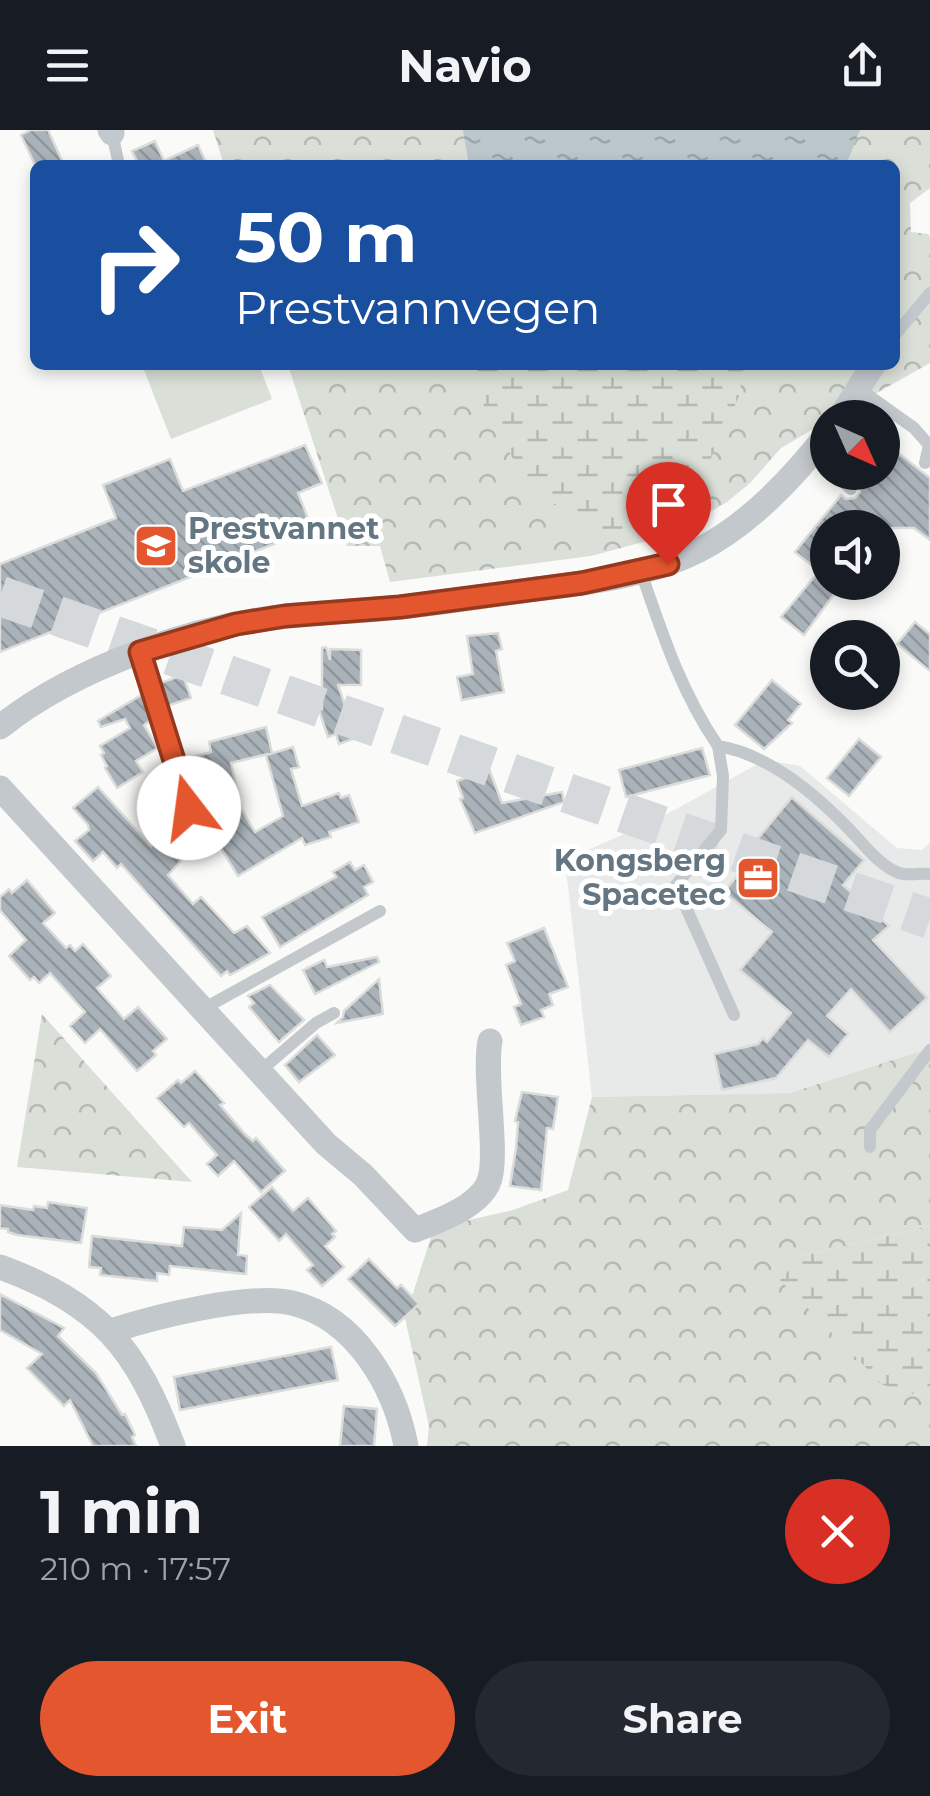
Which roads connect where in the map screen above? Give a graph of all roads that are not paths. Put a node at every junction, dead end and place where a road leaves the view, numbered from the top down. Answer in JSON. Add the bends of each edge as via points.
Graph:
{"nodes":[{"id":1,"x":111,"y":131,"type":"edge"},
{"id":2,"x":118,"y":160,"type":"edge"},
{"id":3,"x":930,"y":294,"type":"edge"},
{"id":4,"x":900,"y":330,"type":"edge"},
{"id":5,"x":870,"y":370,"type":"edge"},
{"id":6,"x":858,"y":388,"type":"junction"},
{"id":7,"x":851,"y":400,"type":"edge"},
{"id":8,"x":924,"y":464,"type":"dead end"},
{"id":9,"x":810,"y":474,"type":"edge"},
{"id":10,"x":641,"y":572,"type":"junction"},
{"id":11,"x":140,"y":652,"type":"junction"},
{"id":12,"x":0,"y":727,"type":"edge"},
{"id":13,"x":718,"y":746,"type":"junction"},
{"id":14,"x":0,"y":788,"type":"edge"},
{"id":15,"x":189,"y":808,"type":"dead end"},
{"id":16,"x":930,"y":874,"type":"edge"},
{"id":17,"x":380,"y":911,"type":"dead end"},
{"id":18,"x":203,"y":1009,"type":"junction"},
{"id":19,"x":334,"y":1012,"type":"dead end"},
{"id":20,"x":734,"y":1015,"type":"dead end"},
{"id":21,"x":490,"y":1041,"type":"dead end"},
{"id":22,"x":930,"y":1050,"type":"edge"},
{"id":23,"x":259,"y":1072,"type":"junction"},
{"id":24,"x":870,"y":1147,"type":"dead end"},
{"id":25,"x":0,"y":1266,"type":"edge"},
{"id":26,"x":111,"y":1331,"type":"junction"},
{"id":27,"x":174,"y":1446,"type":"edge"},
{"id":28,"x":406,"y":1446,"type":"edge"}],
"edges":[{"from":1,"to":2,"type":"lane"},
{"from":3,"to":4,"type":"lane"},
{"from":5,"to":6,"type":"street"},
{"from":6,"to":7,"type":"street"},
{"from":6,"to":8,"type":"lane","via":[[929,445]]},
{"from":9,"to":10,"type":"street","via":[[723,536]]},
{"from":10,"to":11,"type":"street","via":[[418,605],[285,616]]},
{"from":10,"to":13,"type":"lane","via":[[678,677]]},
{"from":11,"to":12,"type":"street","via":[[75,678]]},
{"from":11,"to":15,"type":"lane"},
{"from":13,"to":16,"type":"lane","via":[[756,757],[806,790],[900,873]]},
{"from":13,"to":20,"type":"lane","via":[[724,776],[720,830],[676,885]]},
{"from":14,"to":18,"type":"street"},
{"from":17,"to":18,"type":"lane"},
{"from":18,"to":23,"type":"street"},
{"from":19,"to":23,"type":"lane"},
{"from":21,"to":23,"type":"street","via":[[488,1186],[460,1209],[415,1230]]},
{"from":22,"to":24,"type":"lane","via":[[870,1130]]},
{"from":25,"to":26,"type":"street","via":[[49,1287]]},
{"from":26,"to":27,"type":"street","via":[[145,1382]]},
{"from":26,"to":28,"type":"street","via":[[202,1309],[264,1302],[309,1308],[350,1338],[382,1376]]}]}
